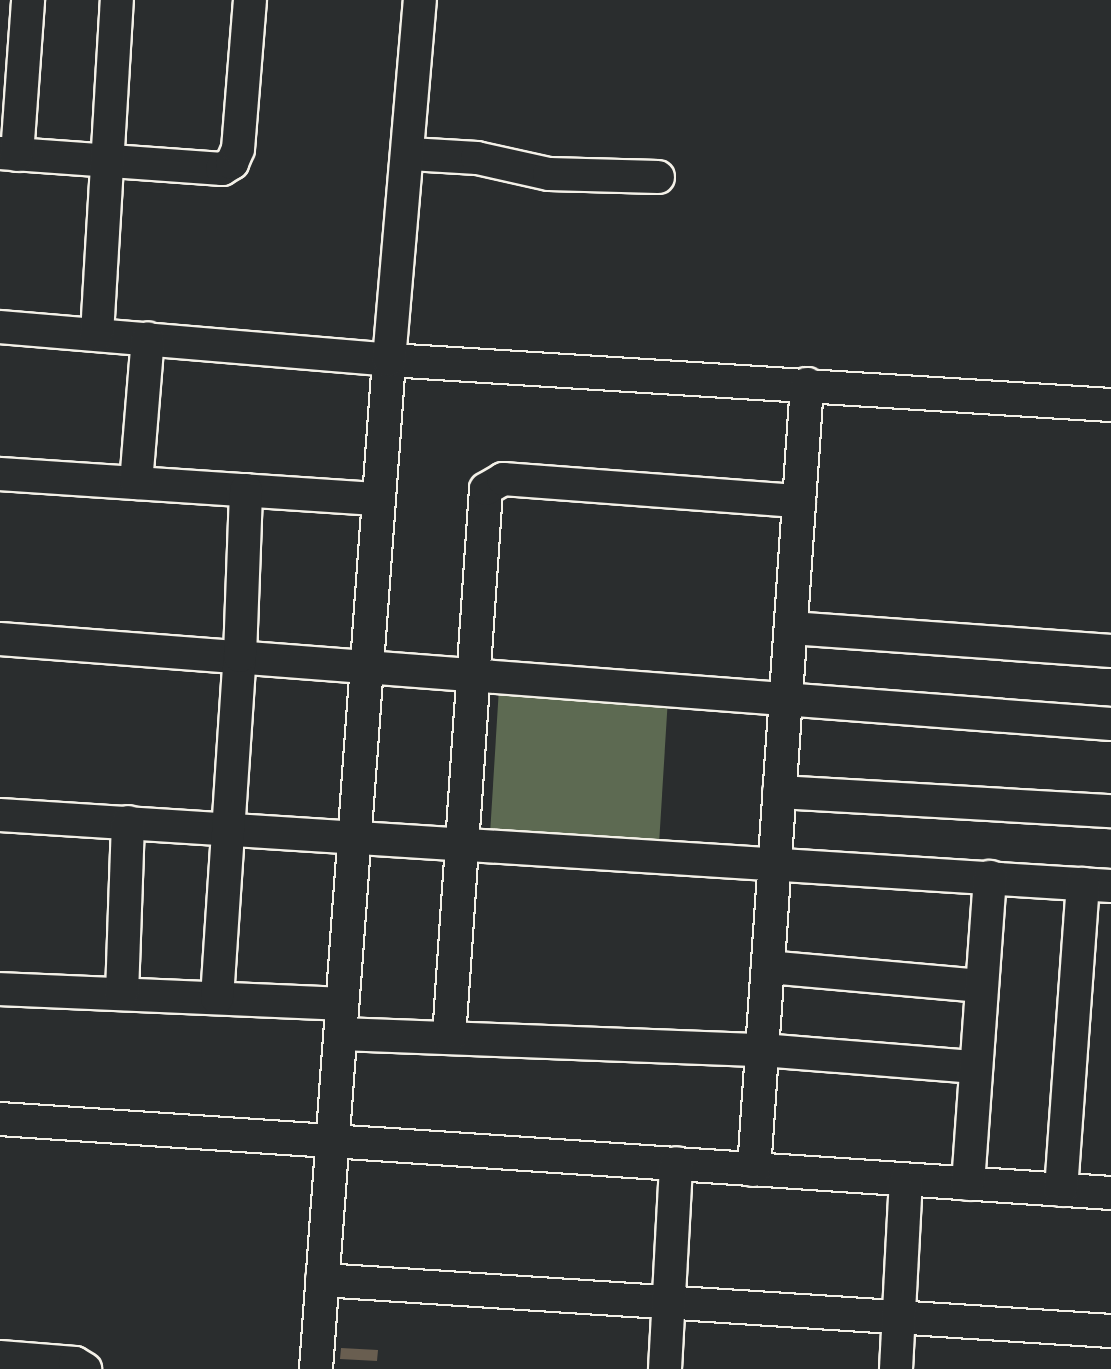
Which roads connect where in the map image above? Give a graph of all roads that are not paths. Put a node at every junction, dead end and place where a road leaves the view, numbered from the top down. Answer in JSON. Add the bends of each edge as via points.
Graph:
{"nodes":[{"id":1,"x":28,"y":0,"type":"edge"},
{"id":2,"x":117,"y":0,"type":"edge"},
{"id":3,"x":250,"y":0,"type":"edge"},
{"id":4,"x":420,"y":0,"type":"edge"},
{"id":5,"x":9,"y":154,"type":"edge"},
{"id":6,"x":410,"y":154,"type":"junction"},
{"id":7,"x":107,"y":161,"type":"junction"},
{"id":8,"x":658,"y":177,"type":"dead end"},
{"id":9,"x":0,"y":327,"type":"edge"},
{"id":10,"x":97,"y":334,"type":"junction"},
{"id":11,"x":148,"y":338,"type":"junction"},
{"id":12,"x":389,"y":360,"type":"junction"},
{"id":13,"x":807,"y":384,"type":"junction"},
{"id":14,"x":1111,"y":405,"type":"edge"},
{"id":15,"x":0,"y":474,"type":"edge"},
{"id":16,"x":136,"y":483,"type":"junction"},
{"id":17,"x":246,"y":490,"type":"junction"},
{"id":18,"x":378,"y":499,"type":"junction"},
{"id":19,"x":799,"y":501,"type":"junction"},
{"id":20,"x":791,"y":628,"type":"junction"},
{"id":21,"x":0,"y":639,"type":"edge"},
{"id":22,"x":1111,"y":651,"type":"edge"},
{"id":23,"x":240,"y":656,"type":"junction"},
{"id":24,"x":367,"y":665,"type":"junction"},
{"id":25,"x":474,"y":674,"type":"junction"},
{"id":26,"x":786,"y":702,"type":"junction"},
{"id":27,"x":1111,"y":724,"type":"edge"},
{"id":28,"x":779,"y":793,"type":"junction"},
{"id":29,"x":1111,"y":811,"type":"edge"},
{"id":30,"x":0,"y":815,"type":"edge"},
{"id":31,"x":128,"y":822,"type":"junction"},
{"id":32,"x":229,"y":828,"type":"junction"},
{"id":33,"x":354,"y":836,"type":"junction"},
{"id":34,"x":464,"y":843,"type":"junction"},
{"id":35,"x":775,"y":862,"type":"junction"},
{"id":36,"x":990,"y":877,"type":"junction"},
{"id":37,"x":1097,"y":885,"type":"edge"},
{"id":38,"x":768,"y":967,"type":"junction"},
{"id":39,"x":979,"y":986,"type":"junction"},
{"id":40,"x":0,"y":989,"type":"edge"},
{"id":41,"x":122,"y":994,"type":"junction"},
{"id":42,"x":217,"y":999,"type":"junction"},
{"id":43,"x":341,"y":1019,"type":"junction"},
{"id":44,"x":449,"y":1038,"type":"junction"},
{"id":45,"x":762,"y":1050,"type":"junction"},
{"id":46,"x":975,"y":1067,"type":"junction"},
{"id":47,"x":0,"y":1119,"type":"edge"},
{"id":48,"x":333,"y":1140,"type":"junction"},
{"id":49,"x":676,"y":1163,"type":"junction"},
{"id":50,"x":754,"y":1170,"type":"junction"},
{"id":51,"x":906,"y":1180,"type":"junction"},
{"id":52,"x":968,"y":1184,"type":"junction"},
{"id":53,"x":1061,"y":1190,"type":"junction"},
{"id":54,"x":1111,"y":1193,"type":"edge"},
{"id":55,"x":322,"y":1280,"type":"junction"},
{"id":56,"x":669,"y":1303,"type":"junction"},
{"id":57,"x":899,"y":1316,"type":"junction"},
{"id":58,"x":1111,"y":1331,"type":"edge"},
{"id":59,"x":0,"y":1357,"type":"edge"},
{"id":60,"x":85,"y":1369,"type":"edge"},
{"id":61,"x":316,"y":1369,"type":"edge"},
{"id":62,"x":665,"y":1369,"type":"edge"},
{"id":63,"x":896,"y":1369,"type":"edge"}],
"edges":[{"from":1,"to":5,"type":"street"},
{"from":2,"to":7,"type":"street"},
{"from":3,"to":7,"type":"street","via":[[238,149],[232,163],[222,169]]},
{"from":4,"to":6,"type":"street"},
{"from":5,"to":7,"type":"street"},
{"from":6,"to":8,"type":"street","via":[[477,158],[549,174]]},
{"from":6,"to":12,"type":"street"},
{"from":7,"to":10,"type":"street"},
{"from":9,"to":10,"type":"street"},
{"from":10,"to":11,"type":"street"},
{"from":11,"to":12,"type":"street"},
{"from":11,"to":16,"type":"street"},
{"from":12,"to":13,"type":"street"},
{"from":12,"to":18,"type":"street"},
{"from":13,"to":14,"type":"street"},
{"from":13,"to":19,"type":"street"},
{"from":15,"to":16,"type":"street"},
{"from":16,"to":17,"type":"street"},
{"from":17,"to":18,"type":"street"},
{"from":17,"to":23,"type":"street"},
{"from":18,"to":24,"type":"street"},
{"from":19,"to":20,"type":"street"},
{"from":19,"to":25,"type":"street","via":[[503,479],[493,484],[482,501]]},
{"from":20,"to":22,"type":"street"},
{"from":20,"to":26,"type":"street"},
{"from":21,"to":23,"type":"street"},
{"from":23,"to":24,"type":"street"},
{"from":23,"to":32,"type":"street"},
{"from":24,"to":25,"type":"street"},
{"from":24,"to":33,"type":"street"},
{"from":25,"to":26,"type":"street"},
{"from":25,"to":34,"type":"street"},
{"from":26,"to":27,"type":"street"},
{"from":26,"to":28,"type":"street"},
{"from":28,"to":29,"type":"street"},
{"from":28,"to":35,"type":"street"},
{"from":30,"to":31,"type":"street"},
{"from":31,"to":32,"type":"street"},
{"from":31,"to":41,"type":"street"},
{"from":32,"to":33,"type":"street"},
{"from":32,"to":42,"type":"street"},
{"from":33,"to":34,"type":"street"},
{"from":33,"to":43,"type":"street"},
{"from":34,"to":35,"type":"street"},
{"from":34,"to":44,"type":"street"},
{"from":35,"to":36,"type":"street"},
{"from":35,"to":38,"type":"street"},
{"from":36,"to":37,"type":"street"},
{"from":36,"to":39,"type":"street"},
{"from":37,"to":53,"type":"street"},
{"from":38,"to":39,"type":"street"},
{"from":38,"to":45,"type":"street"},
{"from":39,"to":46,"type":"street"},
{"from":40,"to":41,"type":"street"},
{"from":41,"to":42,"type":"street"},
{"from":42,"to":43,"type":"street"},
{"from":43,"to":44,"type":"street"},
{"from":43,"to":48,"type":"street"},
{"from":44,"to":45,"type":"street"},
{"from":45,"to":46,"type":"street"},
{"from":45,"to":50,"type":"street"},
{"from":46,"to":52,"type":"street"},
{"from":47,"to":48,"type":"street"},
{"from":48,"to":49,"type":"street"},
{"from":48,"to":55,"type":"street"},
{"from":49,"to":50,"type":"street"},
{"from":49,"to":56,"type":"street"},
{"from":50,"to":51,"type":"street"},
{"from":51,"to":52,"type":"street"},
{"from":51,"to":57,"type":"street"},
{"from":52,"to":53,"type":"street"},
{"from":53,"to":54,"type":"street"},
{"from":55,"to":56,"type":"street"},
{"from":55,"to":61,"type":"street"},
{"from":56,"to":57,"type":"street"},
{"from":56,"to":62,"type":"street"},
{"from":57,"to":58,"type":"street"},
{"from":57,"to":63,"type":"street"},
{"from":59,"to":60,"type":"street","via":[[75,1363]]}]}
